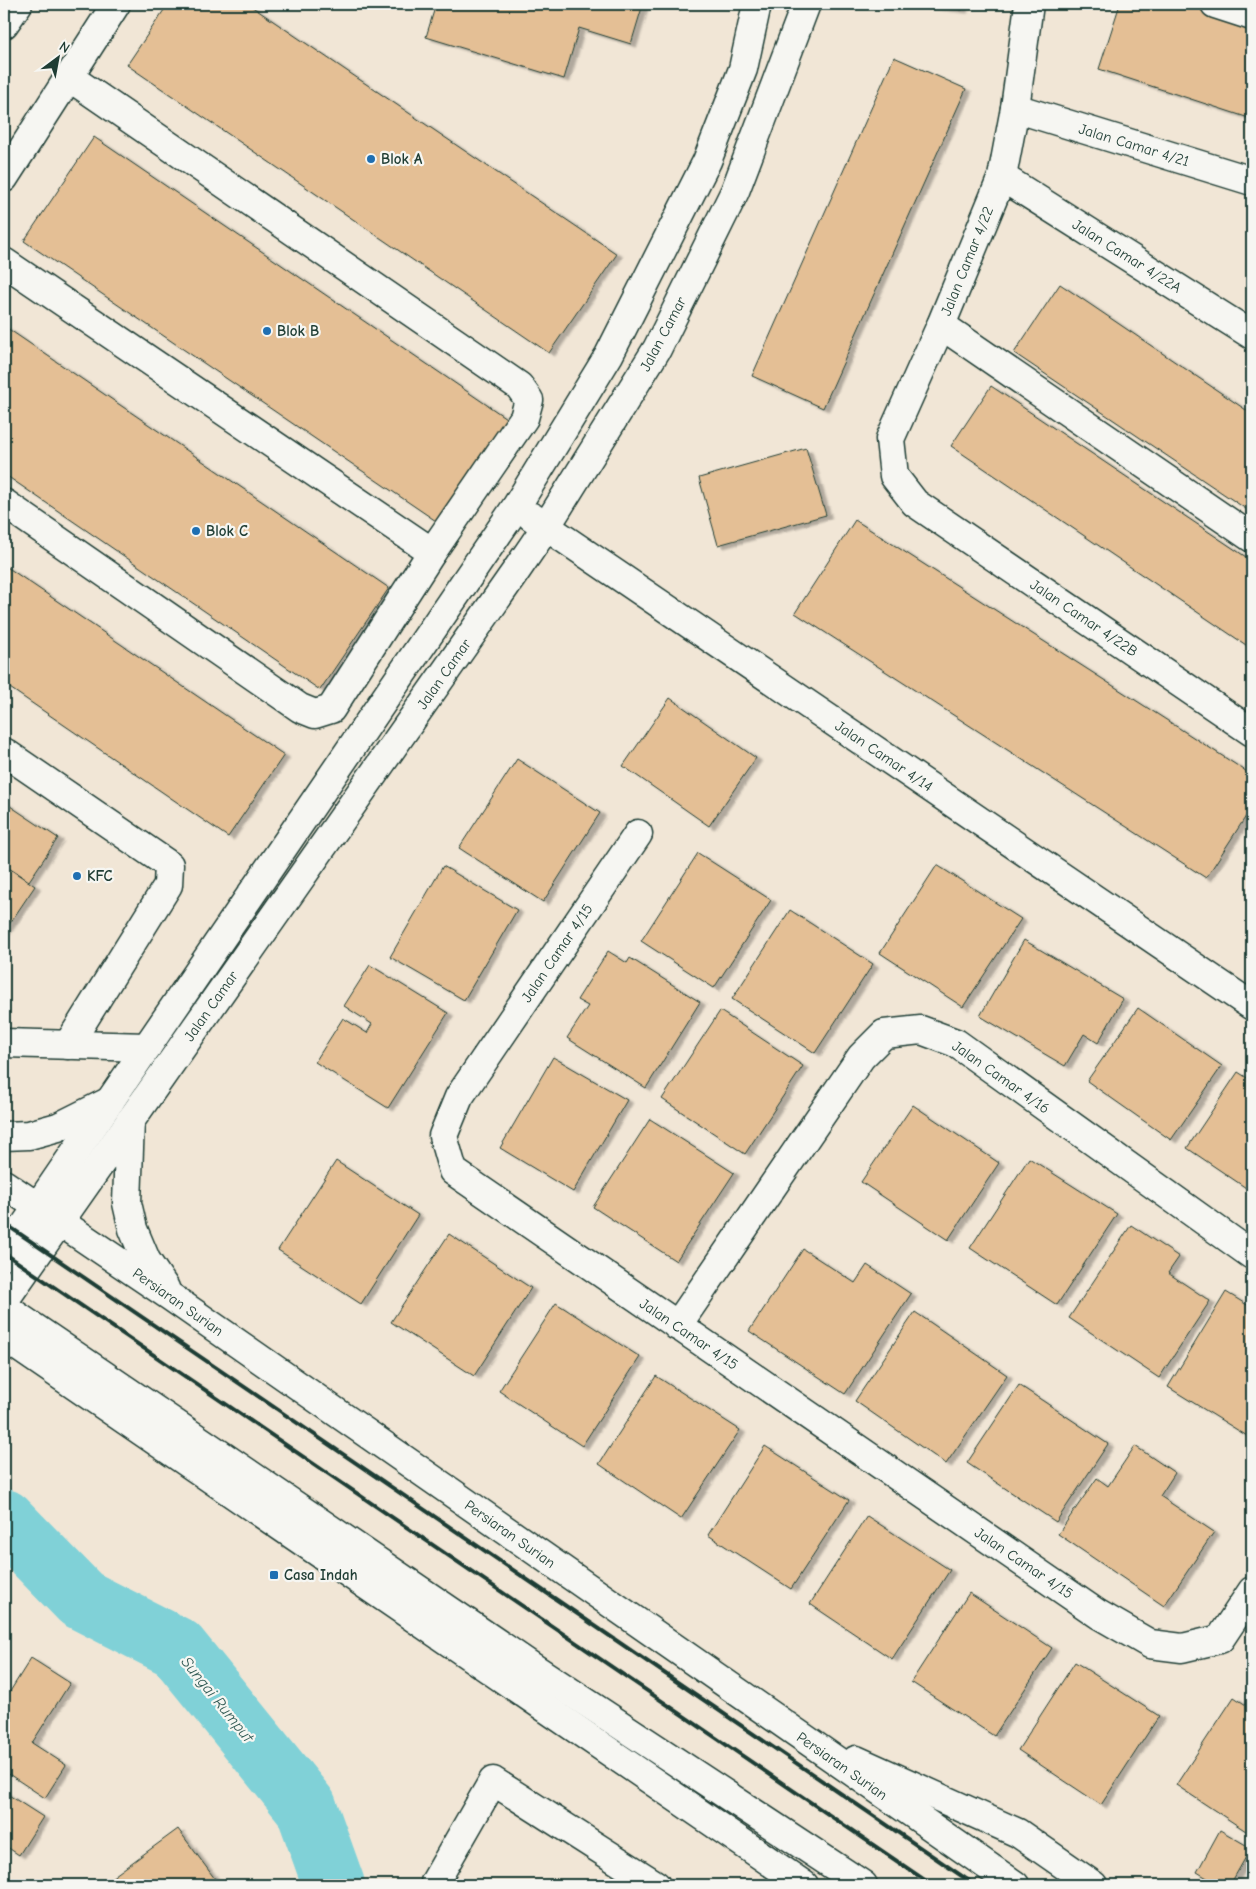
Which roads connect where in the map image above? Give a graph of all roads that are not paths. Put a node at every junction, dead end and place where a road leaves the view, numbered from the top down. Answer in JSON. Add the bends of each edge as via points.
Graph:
{"nodes":[{"id":1,"x":18,"y":4,"type":"edge"},
{"id":2,"x":116,"y":4,"type":"edge"},
{"id":3,"x":757,"y":4,"type":"edge"},
{"id":4,"x":806,"y":4,"type":"edge"},
{"id":5,"x":1029,"y":4,"type":"edge"},
{"id":6,"x":1215,"y":4,"type":"edge"},
{"id":7,"x":1252,"y":16,"type":"edge"},
{"id":8,"x":4,"y":24,"type":"edge"},
{"id":9,"x":70,"y":76,"type":"junction"},
{"id":10,"x":1016,"y":108,"type":"junction"},
{"id":11,"x":1002,"y":177,"type":"junction"},
{"id":12,"x":4,"y":178,"type":"edge"},
{"id":13,"x":1252,"y":181,"type":"edge"},
{"id":14,"x":4,"y":262,"type":"edge"},
{"id":15,"x":941,"y":325,"type":"junction"},
{"id":16,"x":1252,"y":335,"type":"edge"},
{"id":17,"x":4,"y":502,"type":"edge"},
{"id":18,"x":915,"y":503,"type":"joint"},
{"id":19,"x":516,"y":507,"type":"junction"},
{"id":20,"x":546,"y":527,"type":"junction"},
{"id":21,"x":1252,"y":538,"type":"edge"},
{"id":22,"x":432,"y":552,"type":"junction"},
{"id":23,"x":1252,"y":732,"type":"edge"},
{"id":24,"x":4,"y":752,"type":"edge"},
{"id":25,"x":638,"y":834,"type":"dead end"},
{"id":26,"x":1248,"y":994,"type":"edge"},
{"id":27,"x":4,"y":1042,"type":"edge"},
{"id":28,"x":68,"y":1045,"type":"junction"},
{"id":29,"x":147,"y":1047,"type":"junction"},
{"id":30,"x":110,"y":1101,"type":"junction"},
{"id":31,"x":130,"y":1121,"type":"junction"},
{"id":32,"x":4,"y":1136,"type":"edge"},
{"id":33,"x":4,"y":1184,"type":"edge"},
{"id":34,"x":38,"y":1207,"type":"junction"},
{"id":35,"x":60,"y":1222,"type":"junction"},
{"id":36,"x":1252,"y":1255,"type":"edge"},
{"id":37,"x":4,"y":1256,"type":"edge"},
{"id":38,"x":171,"y":1297,"type":"junction"},
{"id":39,"x":4,"y":1301,"type":"edge"},
{"id":40,"x":4,"y":1307,"type":"edge"},
{"id":41,"x":677,"y":1326,"type":"junction"},
{"id":42,"x":4,"y":1337,"type":"edge"},
{"id":43,"x":1252,"y":1591,"type":"edge"},
{"id":44,"x":793,"y":1732,"type":"junction"},
{"id":45,"x":435,"y":1885,"type":"edge"},
{"id":46,"x":656,"y":1885,"type":"edge"},
{"id":47,"x":804,"y":1885,"type":"edge"},
{"id":48,"x":863,"y":1885,"type":"edge"},
{"id":49,"x":1016,"y":1885,"type":"edge"},
{"id":50,"x":1093,"y":1885,"type":"edge"}],
"edges":[{"from":1,"to":8,"type":"street"},
{"from":2,"to":9,"type":"street"},
{"from":3,"to":19,"type":"street","name":"Jalan Camar","via":[[743,69],[707,160],[609,355]]},
{"from":4,"to":20,"type":"street","name":"Jalan Camar","via":[[735,190],[661,340]]},
{"from":5,"to":10,"type":"street","name":"Jalan Camar 4/22"},
{"from":6,"to":7,"type":"street"},
{"from":9,"to":12,"type":"street"},
{"from":9,"to":22,"type":"street","via":[[519,386],[529,400],[524,418]]},
{"from":10,"to":11,"type":"street","name":"Jalan Camar 4/22"},
{"from":10,"to":13,"type":"street","name":"Jalan Camar 4/21"},
{"from":11,"to":15,"type":"street","name":"Jalan Camar 4/22"},
{"from":11,"to":16,"type":"street","name":"Jalan Camar 4/22A"},
{"from":14,"to":22,"type":"street"},
{"from":15,"to":18,"type":"street","name":"Jalan Camar 4/22","via":[[890,439],[894,476]]},
{"from":15,"to":21,"type":"street"},
{"from":17,"to":22,"type":"street","via":[[300,708],[315,714],[331,709]]},
{"from":18,"to":23,"type":"street","name":"Jalan Camar 4/22B"},
{"from":19,"to":20,"type":"street","name":"Jalan Camar 4/14"},
{"from":19,"to":29,"type":"street","name":"Jalan Camar"},
{"from":20,"to":26,"type":"street","name":"Jalan Camar 4/14"},
{"from":20,"to":31,"type":"street","name":"Jalan Camar"},
{"from":24,"to":28,"type":"street","via":[[169,865],[168,885]]},
{"from":25,"to":41,"type":"street","name":"Jalan Camar 4/15","via":[[459,1097],[443,1136],[452,1171]]},
{"from":27,"to":28,"type":"street"},
{"from":28,"to":29,"type":"street"},
{"from":29,"to":30,"type":"street","name":"Jalan Camar"},
{"from":30,"to":32,"type":"street","via":[[58,1127],[29,1135]]},
{"from":30,"to":34,"type":"street","name":"Jalan Camar"},
{"from":31,"to":35,"type":"street","name":"Jalan Camar"},
{"from":31,"to":38,"type":"street","via":[[127,1203],[133,1229],[146,1260]]},
{"from":33,"to":34,"type":"street","name":"Persiaran Surian"},
{"from":34,"to":35,"type":"street","name":"Persiaran Surian"},
{"from":34,"to":37,"type":"street","name":"Jalan Camar"},
{"from":35,"to":38,"type":"street","name":"Persiaran Surian"},
{"from":35,"to":39,"type":"street","name":"Jalan Camar"},
{"from":36,"to":41,"type":"street","name":"Jalan Camar 4/16","via":[[956,1043],[921,1030],[884,1034],[861,1057]]},
{"from":38,"to":44,"type":"street","name":"Persiaran Surian"},
{"from":40,"to":48,"type":"street","via":[[528,1664]]},
{"from":41,"to":43,"type":"street","name":"Jalan Camar 4/15","via":[[1098,1614],[1150,1644],[1182,1648],[1220,1639]]},
{"from":42,"to":47,"type":"street"},
{"from":44,"to":49,"type":"street","name":"Persiaran Surian"},
{"from":44,"to":50,"type":"street","via":[[1018,1833]]},
{"from":45,"to":46,"type":"street","via":[[493,1780]]}]}
